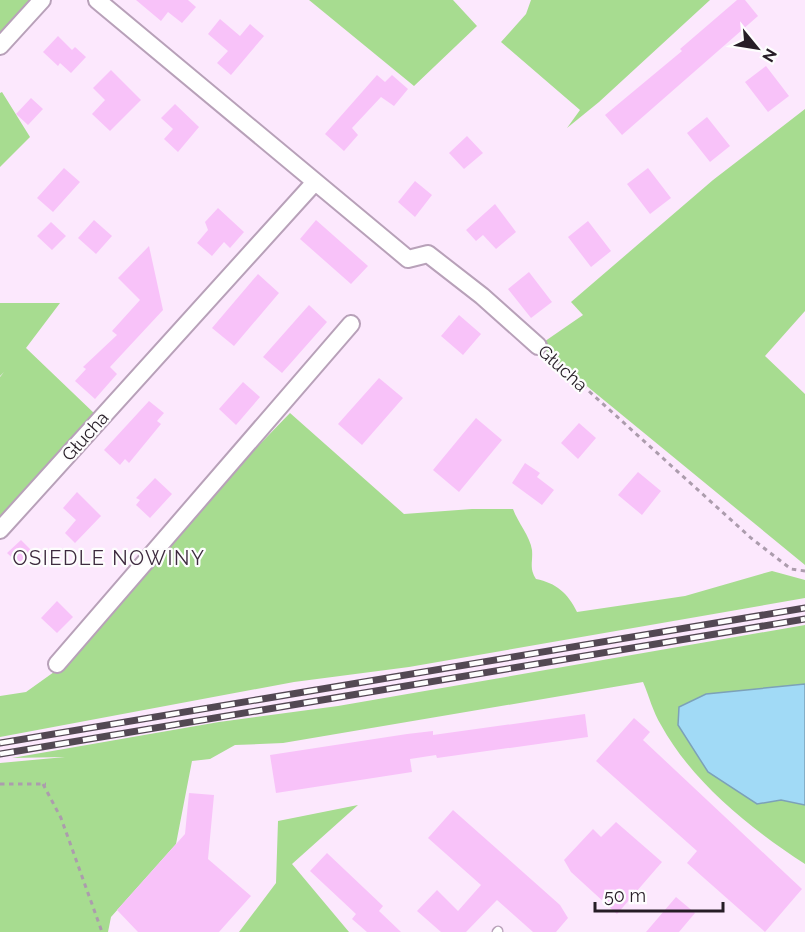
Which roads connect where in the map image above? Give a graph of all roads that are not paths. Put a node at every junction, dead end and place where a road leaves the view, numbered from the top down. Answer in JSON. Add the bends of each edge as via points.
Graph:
{"nodes":[{"id":1,"x":42,"y":0,"type":"edge"},
{"id":2,"x":98,"y":0,"type":"edge"},
{"id":3,"x":0,"y":46,"type":"edge"},
{"id":4,"x":315,"y":182,"type":"junction"},
{"id":5,"x":351,"y":324,"type":"dead end"},
{"id":6,"x":538,"y":346,"type":"road end"},
{"id":7,"x":0,"y":530,"type":"edge"},
{"id":8,"x":57,"y":664,"type":"dead end"}],
"edges":[{"from":1,"to":3,"type":"street"},
{"from":2,"to":4,"type":"street","name":"Głucha"},
{"from":4,"to":6,"type":"street","name":"Głucha","via":[[408,259],[428,254]]},
{"from":4,"to":7,"type":"street","name":"Głucha"},
{"from":5,"to":8,"type":"street"}]}
